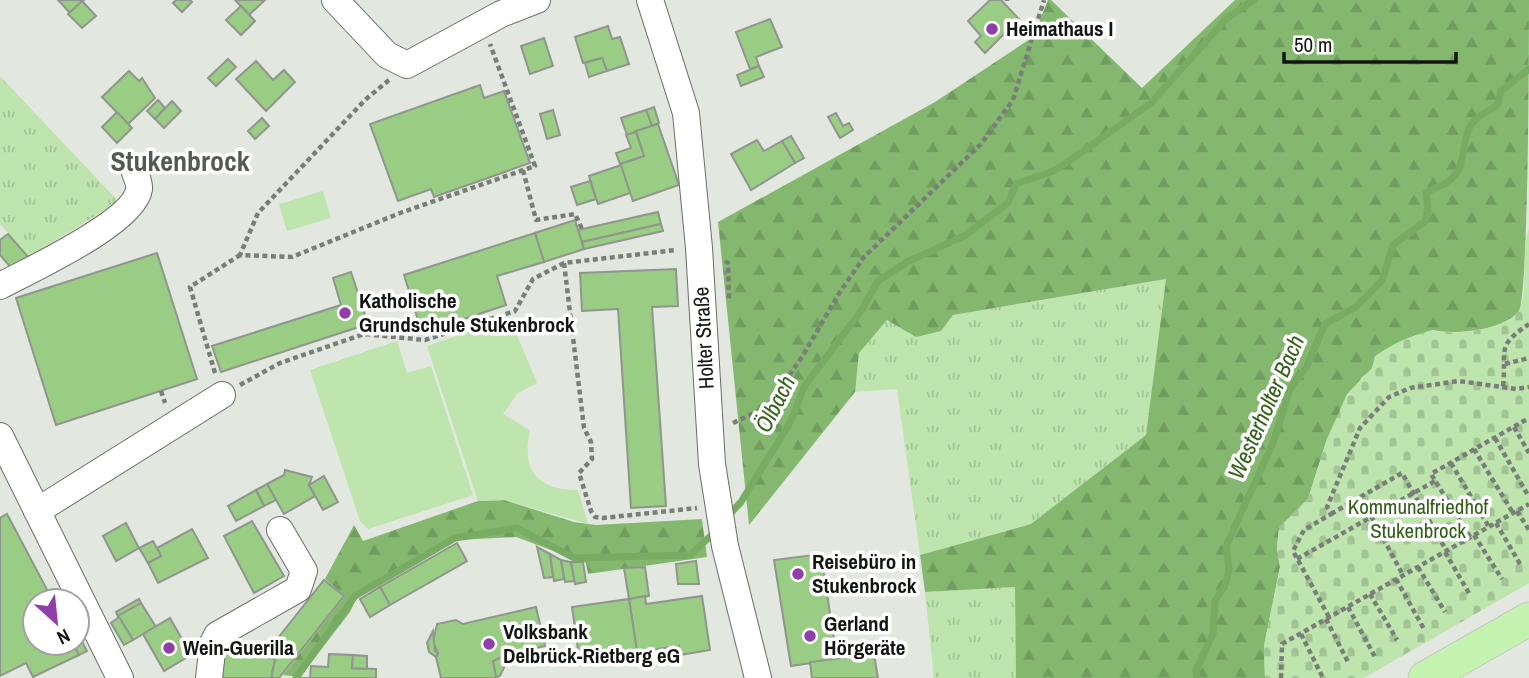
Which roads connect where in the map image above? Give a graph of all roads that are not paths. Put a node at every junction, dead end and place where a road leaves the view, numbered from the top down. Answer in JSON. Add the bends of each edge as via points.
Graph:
{"nodes":[{"id":1,"x":335,"y":0,"type":"edge"},
{"id":2,"x":537,"y":0,"type":"edge"},
{"id":3,"x":650,"y":0,"type":"edge"},
{"id":4,"x":134,"y":169,"type":"dead end"},
{"id":5,"x":0,"y":286,"type":"edge"},
{"id":6,"x":222,"y":395,"type":"road end"},
{"id":7,"x":0,"y":436,"type":"edge"},
{"id":8,"x":37,"y":512,"type":"junction"},
{"id":9,"x":280,"y":530,"type":"dead end"},
{"id":10,"x":1529,"y":619,"type":"edge"},
{"id":11,"x":120,"y":678,"type":"edge"},
{"id":12,"x":209,"y":678,"type":"edge"},
{"id":13,"x":758,"y":678,"type":"edge"},
{"id":14,"x":1426,"y":678,"type":"edge"}],
"edges":[{"from":1,"to":2,"type":"street","via":[[387,55],[407,65]]},
{"from":3,"to":13,"type":"street","name":"Holter Straße","via":[[686,113],[721,522]]},
{"from":4,"to":5,"type":"street","via":[[139,188],[131,208],[106,228]]},
{"from":6,"to":8,"type":"street"},
{"from":7,"to":8,"type":"street"},
{"from":8,"to":11,"type":"street"},
{"from":9,"to":12,"type":"street","via":[[304,571],[304,579],[298,589],[217,635]]},
{"from":10,"to":14,"type":"main road"}]}
